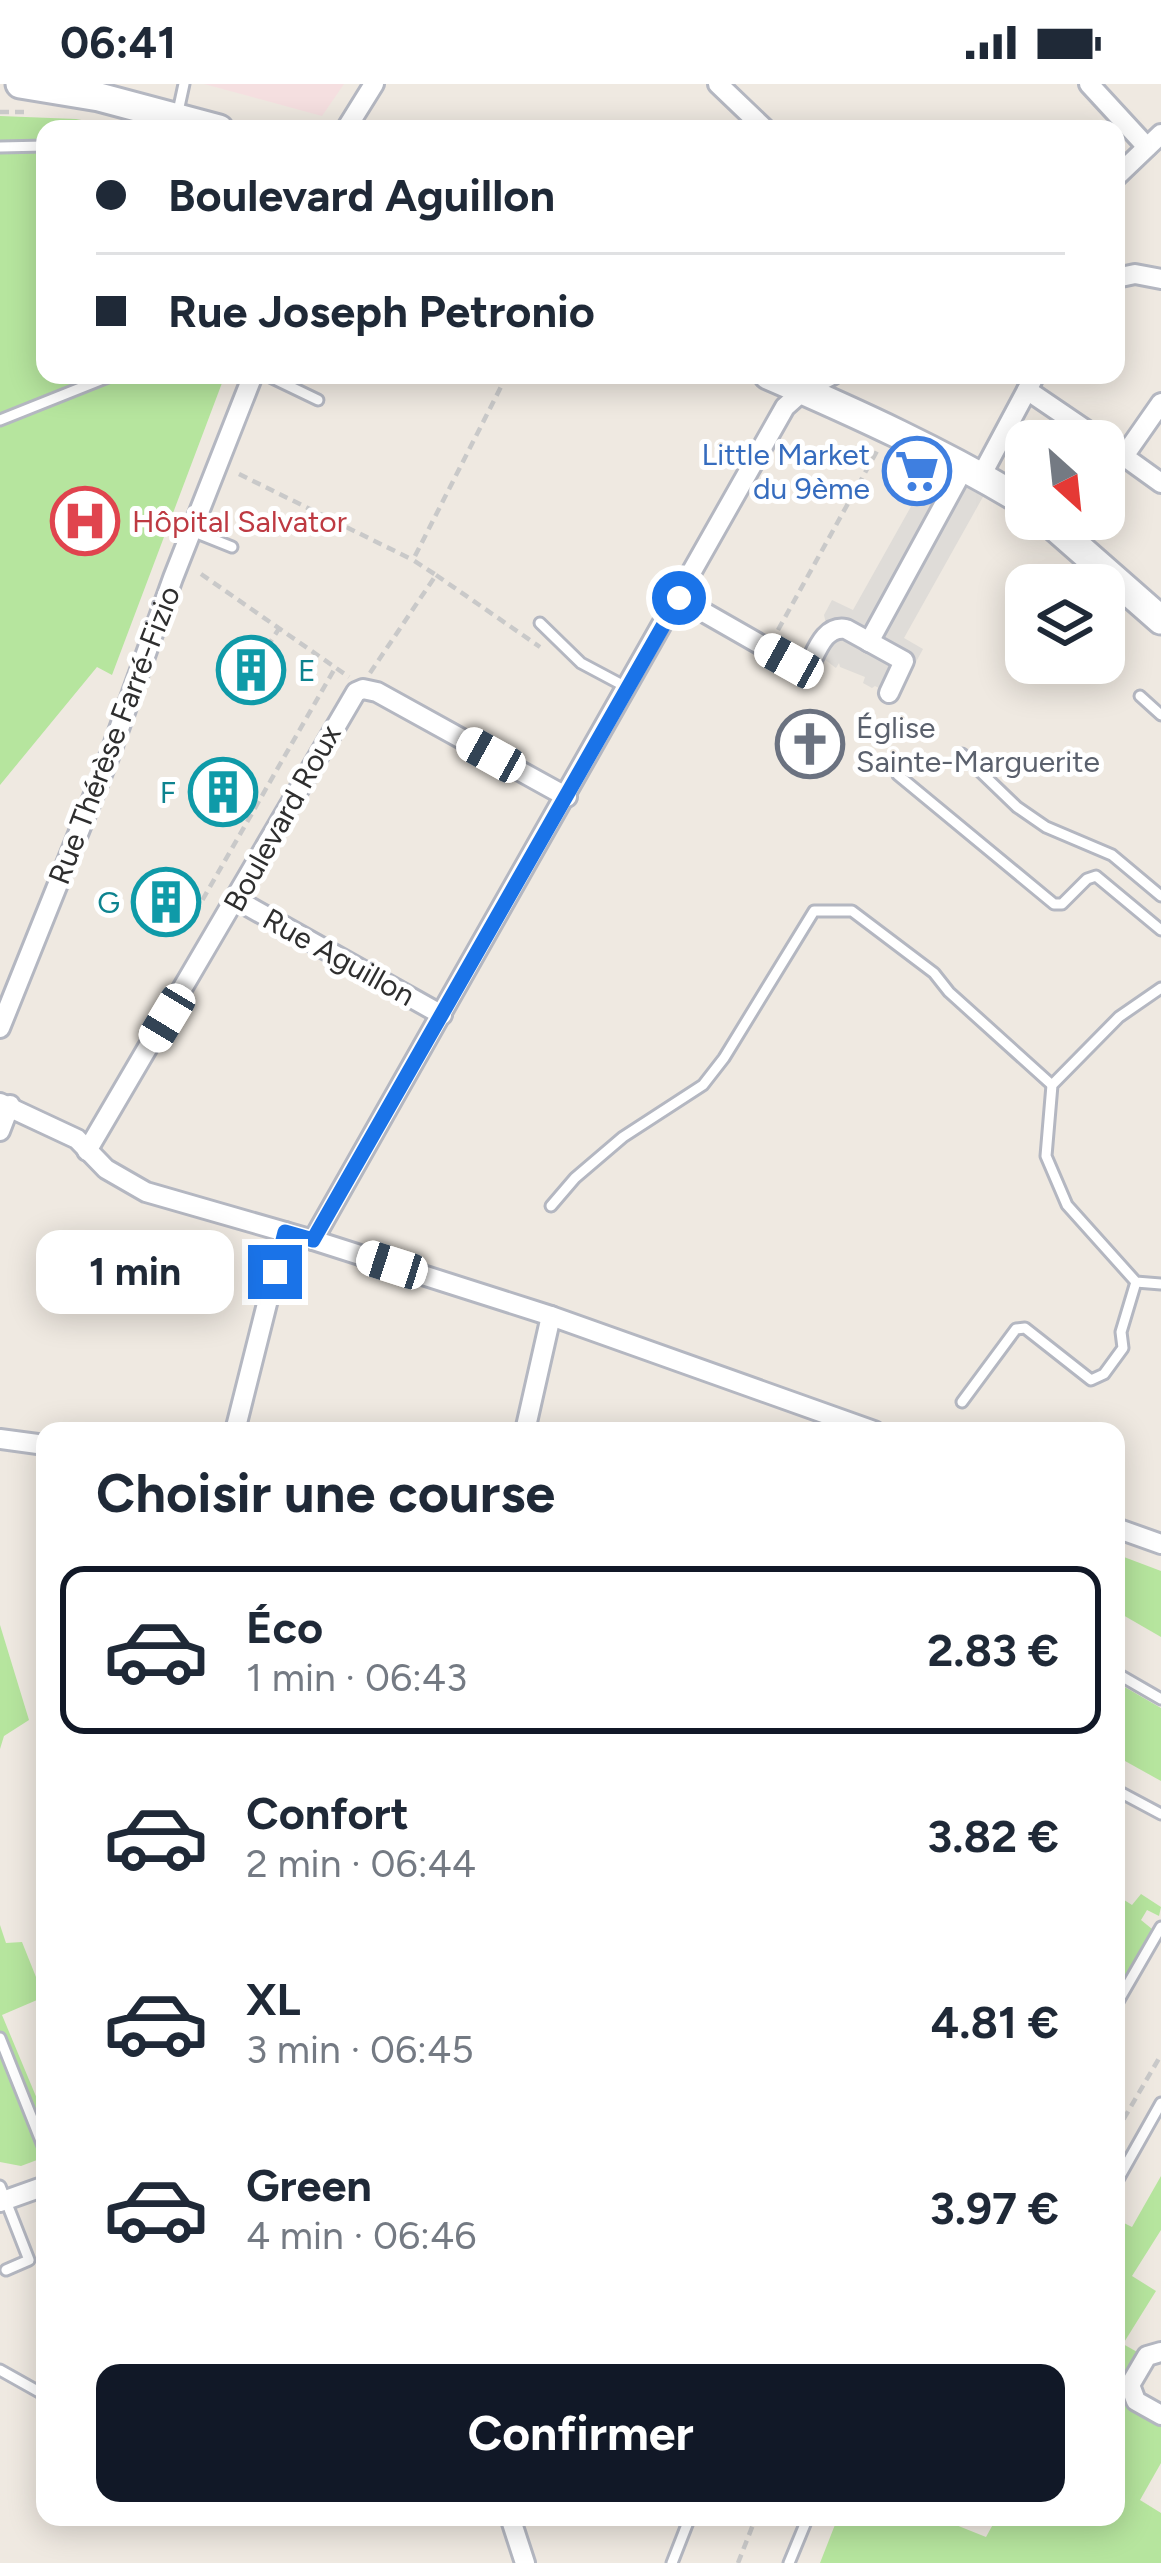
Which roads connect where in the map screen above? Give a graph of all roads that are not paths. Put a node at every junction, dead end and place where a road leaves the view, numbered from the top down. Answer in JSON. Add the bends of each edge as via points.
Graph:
{"nodes":[{"id":1,"x":20,"y":84,"type":"edge"},
{"id":2,"x":184,"y":84,"type":"edge"},
{"id":3,"x":374,"y":84,"type":"edge"},
{"id":4,"x":718,"y":84,"type":"edge"},
{"id":5,"x":1089,"y":84,"type":"edge"},
{"id":6,"x":101,"y":90,"type":"edge"},
{"id":7,"x":170,"y":120,"type":"edge"},
{"id":8,"x":352,"y":120,"type":"edge"},
{"id":9,"x":756,"y":120,"type":"edge"},
{"id":10,"x":1154,"y":140,"type":"edge"},
{"id":11,"x":36,"y":146,"type":"edge"},
{"id":12,"x":0,"y":147,"type":"edge"},
{"id":13,"x":1125,"y":168,"type":"edge"},
{"id":14,"x":1125,"y":276,"type":"edge"},
{"id":15,"x":1161,"y":279,"type":"edge"},
{"id":16,"x":90,"y":384,"type":"edge"},
{"id":17,"x":249,"y":384,"type":"edge"},
{"id":18,"x":285,"y":384,"type":"edge"},
{"id":19,"x":792,"y":384,"type":"edge"},
{"id":20,"x":815,"y":384,"type":"edge"},
{"id":21,"x":1030,"y":384,"type":"edge"},
{"id":22,"x":1032,"y":384,"type":"edge"},
{"id":23,"x":805,"y":389,"type":"junction"},
{"id":24,"x":318,"y":400,"type":"dead end"},
{"id":25,"x":1161,"y":403,"type":"edge"},
{"id":26,"x":0,"y":420,"type":"edge"},
{"id":27,"x":1077,"y":420,"type":"edge"},
{"id":28,"x":1125,"y":455,"type":"edge"},
{"id":29,"x":1125,"y":457,"type":"edge"},
{"id":30,"x":973,"y":472,"type":"junction"},
{"id":31,"x":1161,"y":482,"type":"edge"},
{"id":32,"x":1005,"y":491,"type":"edge"},
{"id":33,"x":192,"y":530,"type":"junction"},
{"id":34,"x":1070,"y":540,"type":"edge"},
{"id":35,"x":232,"y":547,"type":"dead end"},
{"id":36,"x":679,"y":598,"type":"junction"},
{"id":37,"x":1161,"y":620,"type":"edge"},
{"id":38,"x":540,"y":623,"type":"dead end"},
{"id":39,"x":869,"y":642,"type":"junction"},
{"id":40,"x":628,"y":688,"type":"junction"},
{"id":41,"x":889,"y":693,"type":"dead end"},
{"id":42,"x":1140,"y":696,"type":"dead end"},
{"id":43,"x":1161,"y":715,"type":"edge"},
{"id":44,"x":962,"y":754,"type":"dead end"},
{"id":45,"x":898,"y":775,"type":"dead end"},
{"id":46,"x":567,"y":796,"type":"junction"},
{"id":47,"x":1161,"y":896,"type":"edge"},
{"id":48,"x":237,"y":900,"type":"junction"},
{"id":49,"x":1161,"y":930,"type":"edge"},
{"id":50,"x":1161,"y":988,"type":"edge"},
{"id":51,"x":442,"y":1015,"type":"junction"},
{"id":52,"x":0,"y":1028,"type":"edge"},
{"id":53,"x":1052,"y":1085,"type":"junction"},
{"id":54,"x":5,"y":1104,"type":"edge"},
{"id":55,"x":0,"y":1131,"type":"edge"},
{"id":56,"x":87,"y":1151,"type":"junction"},
{"id":57,"x":551,"y":1206,"type":"dead end"},
{"id":58,"x":285,"y":1232,"type":"junction"},
{"id":59,"x":313,"y":1240,"type":"junction"},
{"id":60,"x":1136,"y":1282,"type":"junction"},
{"id":61,"x":1161,"y":1284,"type":"edge"},
{"id":62,"x":551,"y":1316,"type":"junction"},
{"id":63,"x":962,"y":1402,"type":"dead end"},
{"id":64,"x":237,"y":1422,"type":"edge"},
{"id":65,"x":527,"y":1422,"type":"edge"},
{"id":66,"x":844,"y":1422,"type":"edge"},
{"id":67,"x":0,"y":1439,"type":"edge"},
{"id":68,"x":36,"y":1443,"type":"edge"},
{"id":69,"x":1125,"y":1531,"type":"edge"},
{"id":70,"x":1161,"y":1544,"type":"edge"},
{"id":71,"x":1125,"y":1677,"type":"edge"},
{"id":72,"x":1161,"y":1699,"type":"edge"},
{"id":73,"x":1125,"y":1795,"type":"edge"},
{"id":74,"x":1161,"y":1814,"type":"edge"},
{"id":75,"x":1161,"y":1927,"type":"edge"},
{"id":76,"x":1125,"y":1989,"type":"edge"},
{"id":77,"x":0,"y":2038,"type":"edge"},
{"id":78,"x":1161,"y":2103,"type":"edge"},
{"id":79,"x":36,"y":2128,"type":"edge"},
{"id":80,"x":1125,"y":2166,"type":"edge"},
{"id":81,"x":36,"y":2188,"type":"edge"},
{"id":82,"x":2,"y":2196,"type":"edge"},
{"id":83,"x":6,"y":2270,"type":"dead end"},
{"id":84,"x":1161,"y":2352,"type":"edge"},
{"id":85,"x":0,"y":2371,"type":"edge"},
{"id":86,"x":36,"y":2390,"type":"edge"},
{"id":87,"x":1161,"y":2415,"type":"edge"},
{"id":88,"x":513,"y":2526,"type":"edge"},
{"id":89,"x":686,"y":2526,"type":"edge"},
{"id":90,"x":804,"y":2526,"type":"edge"},
{"id":91,"x":525,"y":2563,"type":"edge"},
{"id":92,"x":672,"y":2563,"type":"edge"},
{"id":93,"x":789,"y":2563,"type":"edge"}],
"edges":[{"from":1,"to":6,"type":"street"},
{"from":2,"to":7,"type":"lane"},
{"from":3,"to":8,"type":"street"},
{"from":4,"to":9,"type":"street"},
{"from":5,"to":10,"type":"street"},
{"from":6,"to":7,"type":"street"},
{"from":10,"to":13,"type":"street"},
{"from":11,"to":12,"type":"lane"},
{"from":14,"to":15,"type":"street"},
{"from":16,"to":26,"type":"lane"},
{"from":17,"to":33,"type":"street","name":"Rue Thérèse Farré-Fizio"},
{"from":18,"to":24,"type":"lane"},
{"from":19,"to":23,"type":"street"},
{"from":20,"to":23,"type":"street"},
{"from":21,"to":30,"type":"street"},
{"from":22,"to":27,"type":"street"},
{"from":23,"to":30,"type":"street"},
{"from":23,"to":36,"type":"street","via":[[784,407]]},
{"from":25,"to":28,"type":"street"},
{"from":29,"to":31,"type":"street"},
{"from":30,"to":32,"type":"street"},
{"from":30,"to":39,"type":"street"},
{"from":33,"to":35,"type":"lane"},
{"from":33,"to":52,"type":"street","name":"Rue Thérèse Farré-Fizio"},
{"from":34,"to":37,"type":"street"},
{"from":36,"to":39,"type":"street","via":[[798,666],[836,627]]},
{"from":36,"to":40,"type":"street"},
{"from":38,"to":40,"type":"lane","via":[[581,663]]},
{"from":39,"to":41,"type":"street","via":[[904,662]]},
{"from":40,"to":46,"type":"street"},
{"from":42,"to":43,"type":"lane"},
{"from":44,"to":47,"type":"lane","via":[[1031,817],[1112,855]]},
{"from":45,"to":49,"type":"lane","via":[[1054,904],[1096,876]]},
{"from":46,"to":48,"type":"street","name":"Boulevard Roux","via":[[362,689]]},
{"from":46,"to":51,"type":"street"},
{"from":48,"to":51,"type":"street","name":"Rue Aguillon"},
{"from":48,"to":56,"type":"street","name":"Boulevard Roux"},
{"from":50,"to":53,"type":"lane","via":[[1118,1018]]},
{"from":51,"to":59,"type":"street"},
{"from":53,"to":57,"type":"lane","via":[[934,973],[853,911],[814,911],[703,1085],[623,1137]]},
{"from":53,"to":60,"type":"lane","via":[[1046,1156],[1067,1204]]},
{"from":54,"to":55,"type":"street"},
{"from":54,"to":56,"type":"street"},
{"from":56,"to":58,"type":"street","via":[[146,1192]]},
{"from":58,"to":59,"type":"street"},
{"from":58,"to":64,"type":"street"},
{"from":59,"to":62,"type":"street"},
{"from":60,"to":61,"type":"lane"},
{"from":60,"to":63,"type":"lane","via":[[1123,1348],[1104,1375],[1091,1380],[1016,1329]]},
{"from":62,"to":65,"type":"street"},
{"from":62,"to":66,"type":"street"},
{"from":67,"to":68,"type":"street"},
{"from":69,"to":70,"type":"street"},
{"from":71,"to":72,"type":"lane"},
{"from":73,"to":74,"type":"lane"},
{"from":75,"to":76,"type":"lane"},
{"from":77,"to":79,"type":"lane"},
{"from":78,"to":80,"type":"lane"},
{"from":81,"to":82,"type":"street"},
{"from":82,"to":83,"type":"lane","via":[[29,2260]]},
{"from":84,"to":87,"type":"street","via":[[1147,2356],[1130,2385],[1136,2401]]},
{"from":85,"to":86,"type":"lane"},
{"from":88,"to":91,"type":"street"},
{"from":89,"to":92,"type":"lane"},
{"from":90,"to":93,"type":"lane"}]}
